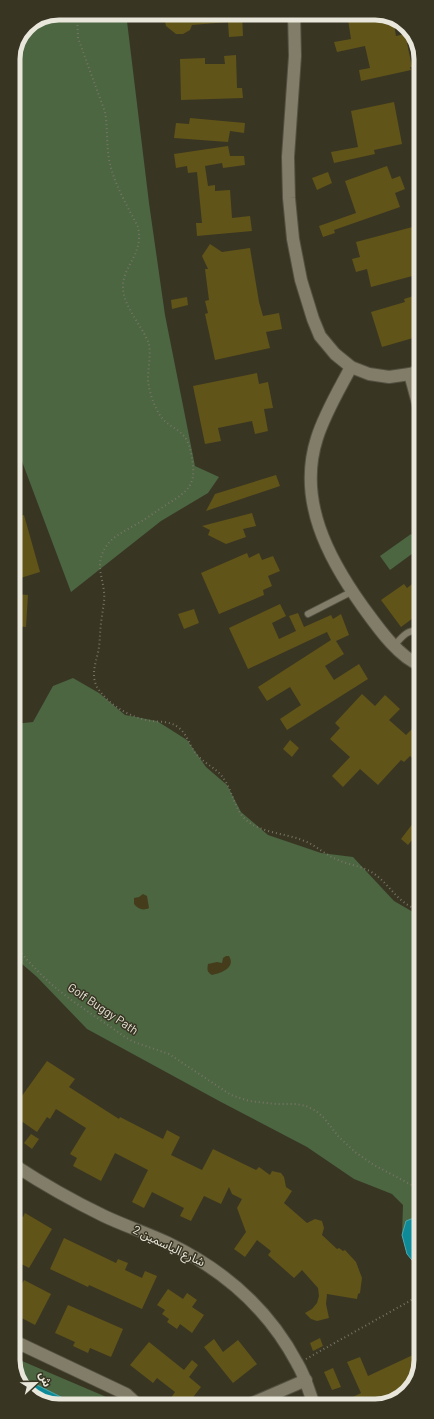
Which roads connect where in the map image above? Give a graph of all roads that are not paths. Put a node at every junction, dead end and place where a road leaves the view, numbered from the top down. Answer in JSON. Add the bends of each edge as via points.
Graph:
{"nodes":[{"id":1,"x":294,"y":20,"type":"edge"},
{"id":2,"x":351,"y":366,"type":"junction"},
{"id":3,"x":414,"y":373,"type":"edge"},
{"id":4,"x":352,"y":591,"type":"junction"},
{"id":5,"x":308,"y":614,"type":"dead end"},
{"id":6,"x":414,"y":631,"type":"edge"},
{"id":7,"x":394,"y":646,"type":"junction"},
{"id":8,"x":414,"y":663,"type":"edge"},
{"id":9,"x":20,"y":1169,"type":"edge"},
{"id":10,"x":20,"y":1344,"type":"edge"},
{"id":11,"x":306,"y":1380,"type":"junction"},
{"id":12,"x":131,"y":1399,"type":"edge"},
{"id":13,"x":262,"y":1399,"type":"edge"},
{"id":14,"x":312,"y":1399,"type":"edge"}],
"edges":[{"from":1,"to":2,"type":"street","via":[[295,56],[288,157],[293,239],[301,280],[320,336],[334,354]]},
{"from":2,"to":3,"type":"street","via":[[369,374],[389,377]]},
{"from":2,"to":4,"type":"street","via":[[316,438],[311,466],[311,494],[317,522]]},
{"from":4,"to":5,"type":"lane"},
{"from":4,"to":7,"type":"street"},
{"from":6,"to":7,"type":"lane","via":[[406,634]]},
{"from":7,"to":8,"type":"street"},
{"from":9,"to":11,"type":"street","name":"شارع الياسمين 2","via":[[104,1216],[200,1259],[229,1280],[256,1304],[279,1332]]},
{"from":10,"to":12,"type":"street","via":[[126,1394]]},
{"from":11,"to":13,"type":"street"},
{"from":11,"to":14,"type":"street","name":"شارع الياسمين 2"}]}
